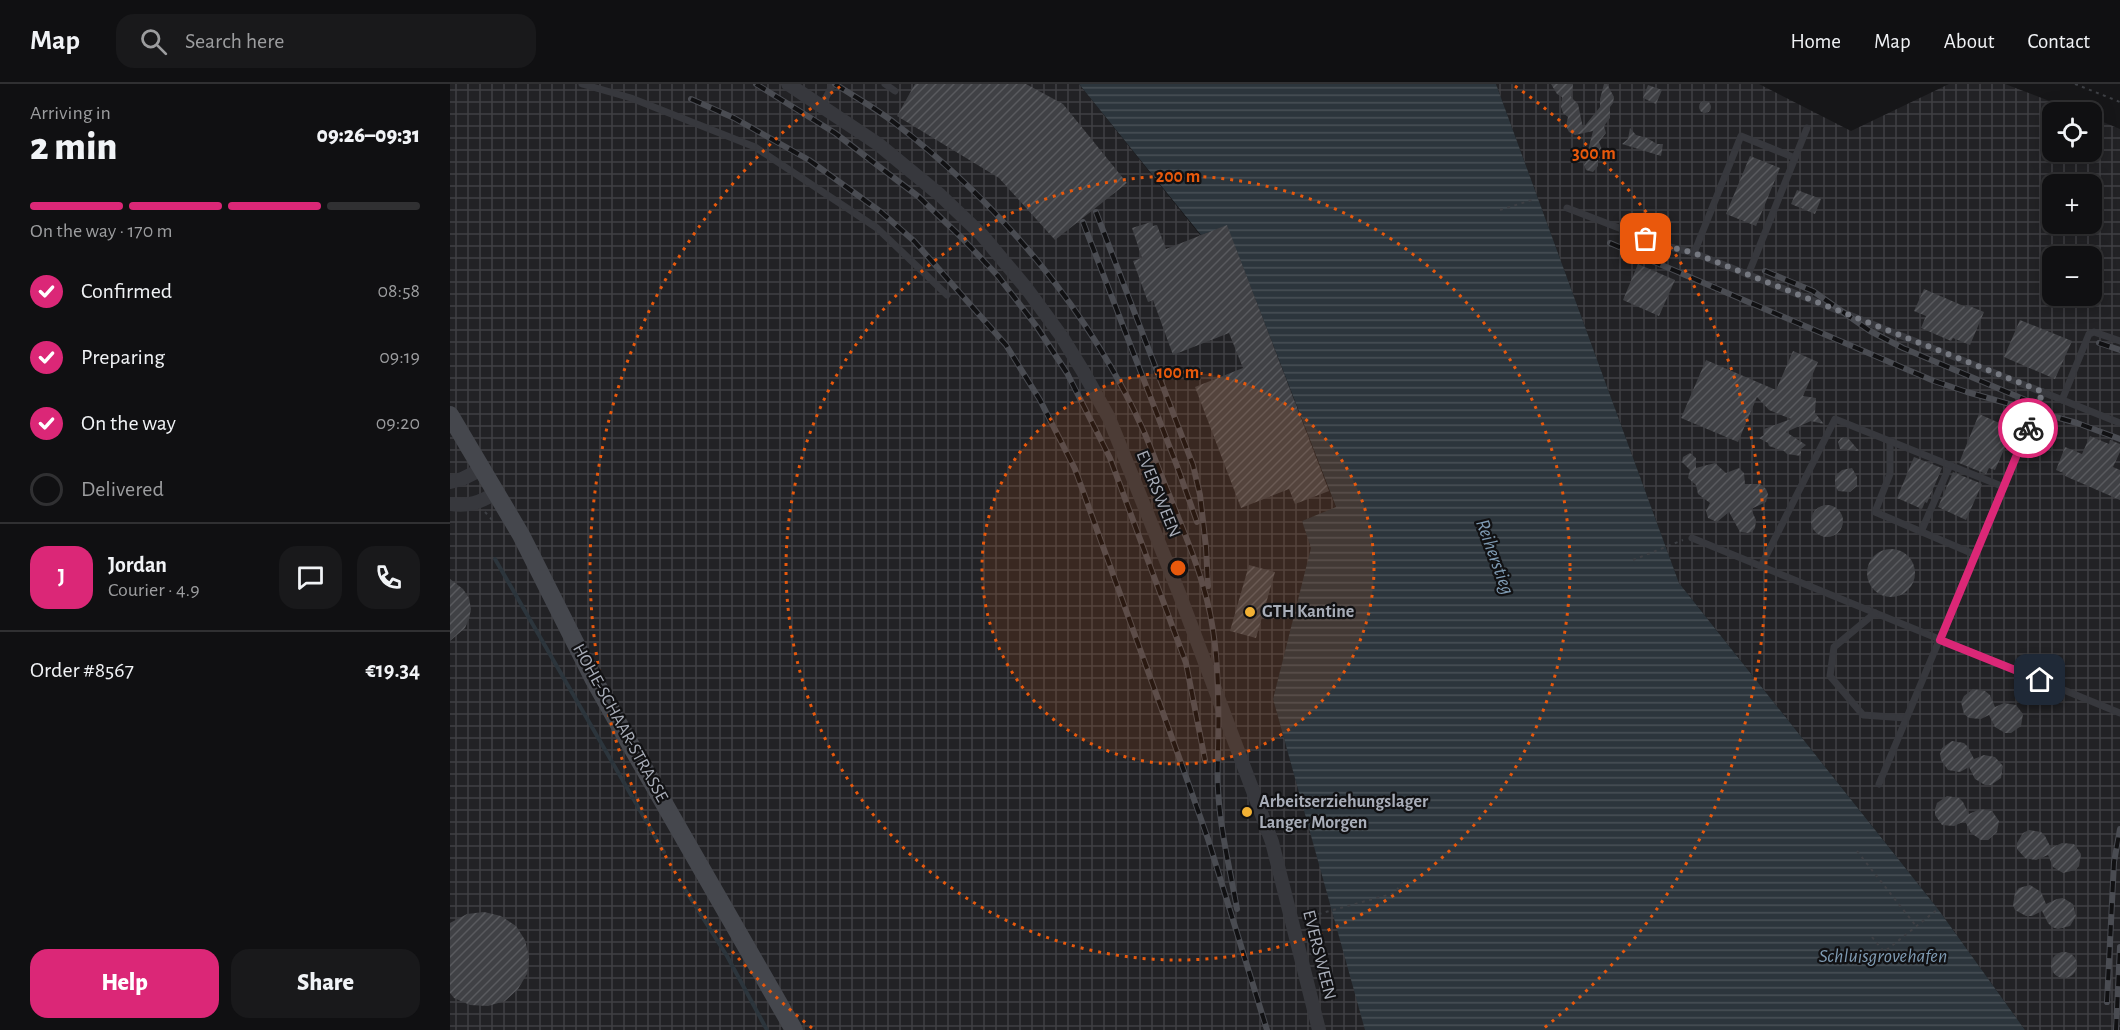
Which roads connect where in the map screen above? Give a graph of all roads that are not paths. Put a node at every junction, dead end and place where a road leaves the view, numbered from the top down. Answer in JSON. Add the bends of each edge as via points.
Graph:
{"nodes":[{"id":1,"x":582,"y":84,"type":"edge"},
{"id":2,"x":788,"y":84,"type":"edge"},
{"id":3,"x":833,"y":84,"type":"edge"},
{"id":4,"x":885,"y":84,"type":"edge"},
{"id":5,"x":895,"y":91,"type":"dead end"},
{"id":6,"x":821,"y":107,"type":"junction"},
{"id":7,"x":1807,"y":128,"type":"dead end"},
{"id":8,"x":1795,"y":158,"type":"junction"},
{"id":9,"x":1567,"y":208,"type":"dead end"},
{"id":10,"x":1694,"y":253,"type":"junction"},
{"id":11,"x":1748,"y":274,"type":"junction"},
{"id":12,"x":947,"y":296,"type":"dead end"},
{"id":13,"x":2120,"y":341,"type":"edge"},
{"id":14,"x":2043,"y":392,"type":"junction"},
{"id":15,"x":2062,"y":400,"type":"junction"},
{"id":16,"x":450,"y":414,"type":"edge"},
{"id":17,"x":2120,"y":423,"type":"edge"},
{"id":18,"x":1890,"y":441,"type":"junction"},
{"id":19,"x":1950,"y":465,"type":"junction"},
{"id":20,"x":482,"y":469,"type":"junction"},
{"id":21,"x":450,"y":482,"type":"edge"},
{"id":22,"x":2004,"y":487,"type":"junction"},
{"id":23,"x":496,"y":493,"type":"junction"},
{"id":24,"x":450,"y":504,"type":"edge"},
{"id":25,"x":1921,"y":532,"type":"junction"},
{"id":26,"x":1692,"y":538,"type":"dead end"},
{"id":27,"x":1976,"y":555,"type":"junction"},
{"id":28,"x":1761,"y":566,"type":"junction"},
{"id":29,"x":1875,"y":613,"type":"junction"},
{"id":30,"x":1940,"y":640,"type":"junction"},
{"id":31,"x":2120,"y":712,"type":"edge"},
{"id":32,"x":1906,"y":718,"type":"junction"},
{"id":33,"x":1879,"y":784,"type":"dead end"},
{"id":34,"x":794,"y":1030,"type":"edge"},
{"id":35,"x":1319,"y":1030,"type":"edge"}],
"edges":[{"from":1,"to":12,"type":"lane","via":[[631,98],[755,147],[877,228]]},
{"from":2,"to":6,"type":"street","name":"EVERSWEEN"},
{"from":3,"to":6,"type":"lane"},
{"from":4,"to":5,"type":"lane"},
{"from":6,"to":35,"type":"street","name":"EVERSWEEN","via":[[878,144],[982,235],[1062,337],[1109,418],[1272,842]]},
{"from":7,"to":8,"type":"lane"},
{"from":8,"to":10,"type":"lane","via":[[1742,136]]},
{"from":8,"to":11,"type":"lane"},
{"from":9,"to":10,"type":"lane"},
{"from":10,"to":11,"type":"lane"},
{"from":11,"to":14,"type":"lane"},
{"from":13,"to":15,"type":"lane","via":[[2094,332],[2089,334]]},
{"from":14,"to":15,"type":"lane"},
{"from":14,"to":22,"type":"lane"},
{"from":15,"to":17,"type":"lane"},
{"from":16,"to":20,"type":"main road","name":"HOHE-SCHAAR-STRASSE"},
{"from":18,"to":19,"type":"lane"},
{"from":18,"to":25,"type":"lane","via":[[1890,474],[1875,512]]},
{"from":18,"to":28,"type":"lane","via":[[1835,419]]},
{"from":19,"to":22,"type":"lane"},
{"from":19,"to":25,"type":"lane"},
{"from":20,"to":21,"type":"street"},
{"from":20,"to":23,"type":"main road","name":"HOHE-SCHAAR-STRASSE"},
{"from":22,"to":27,"type":"lane"},
{"from":23,"to":24,"type":"street","via":[[476,504]]},
{"from":23,"to":34,"type":"main road","name":"HOHE-SCHAAR-STRASSE","via":[[593,678]]},
{"from":25,"to":27,"type":"lane"},
{"from":26,"to":28,"type":"lane"},
{"from":27,"to":30,"type":"lane"},
{"from":28,"to":29,"type":"lane"},
{"from":29,"to":30,"type":"lane"},
{"from":29,"to":32,"type":"lane","via":[[1834,647],[1830,676],[1863,715]]},
{"from":30,"to":31,"type":"lane"},
{"from":30,"to":32,"type":"lane"},
{"from":32,"to":33,"type":"lane"}]}
